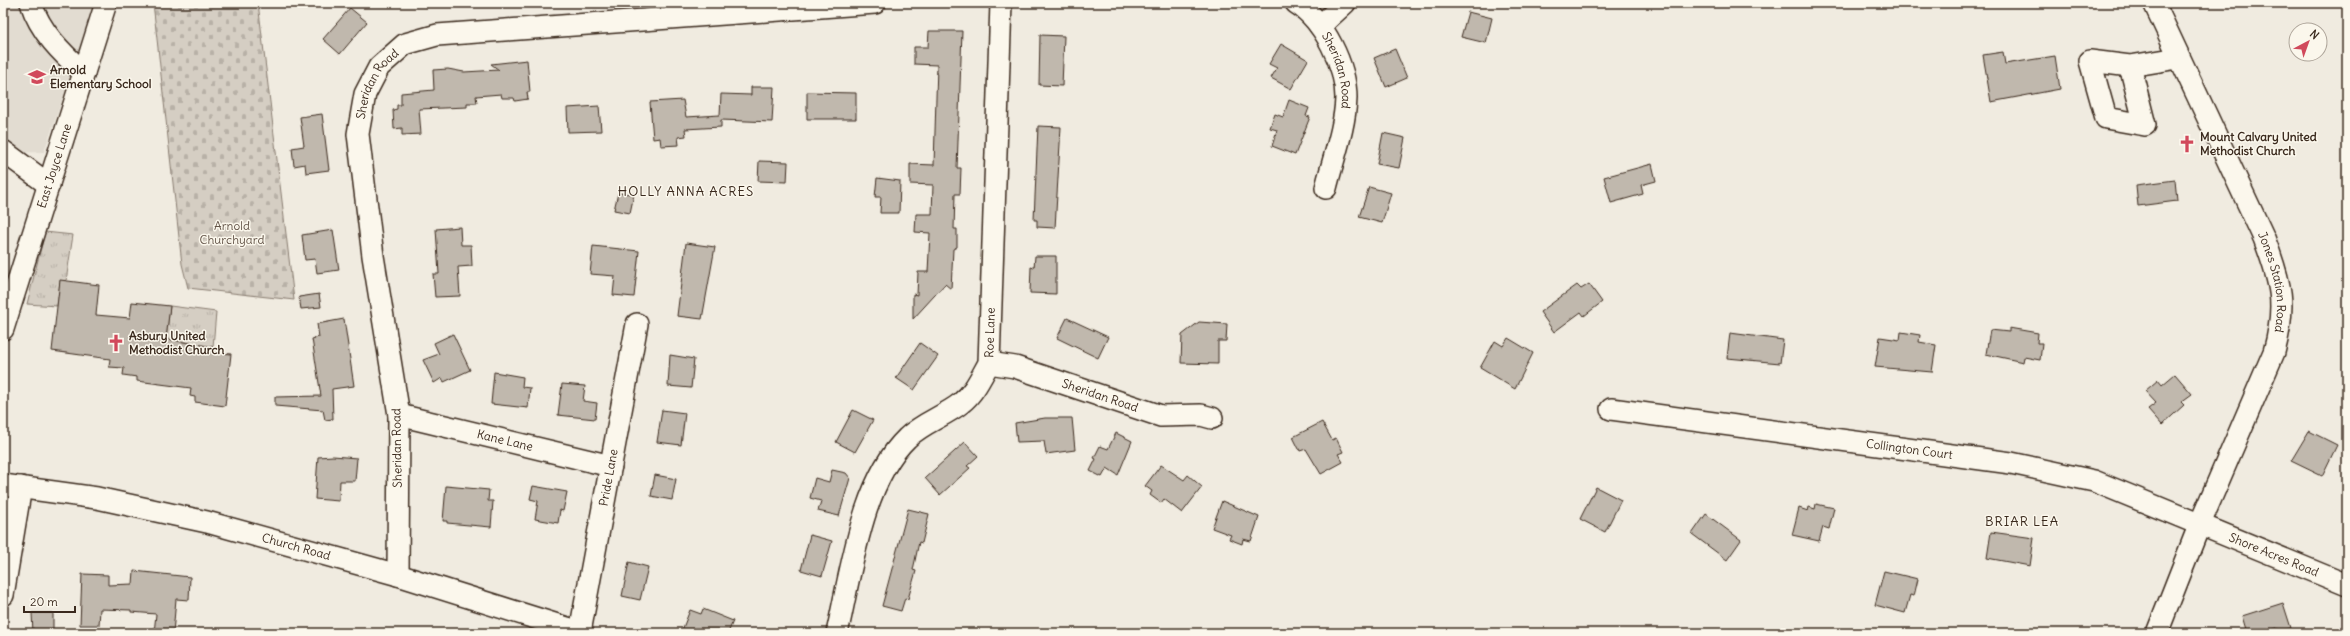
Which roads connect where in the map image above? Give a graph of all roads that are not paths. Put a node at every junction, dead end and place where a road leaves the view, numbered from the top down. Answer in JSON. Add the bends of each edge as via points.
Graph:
{"nodes":[{"id":1,"x":31,"y":3,"type":"edge"},
{"id":2,"x":106,"y":3,"type":"edge"},
{"id":3,"x":875,"y":3,"type":"edge"},
{"id":4,"x":1001,"y":3,"type":"edge"},
{"id":5,"x":1296,"y":3,"type":"edge"},
{"id":6,"x":1344,"y":3,"type":"edge"},
{"id":7,"x":2154,"y":3,"type":"edge"},
{"id":8,"x":1320,"y":26,"type":"junction"},
{"id":9,"x":2178,"y":58,"type":"junction"},
{"id":10,"x":2130,"y":66,"type":"dead end"},
{"id":11,"x":84,"y":73,"type":"junction"},
{"id":12,"x":3,"y":151,"type":"edge"},
{"id":13,"x":49,"y":185,"type":"junction"},
{"id":14,"x":1326,"y":188,"type":"dead end"},
{"id":15,"x":637,"y":324,"type":"dead end"},
{"id":16,"x":3,"y":329,"type":"edge"},
{"id":17,"x":989,"y":363,"type":"junction"},
{"id":18,"x":1610,"y":409,"type":"dead end"},
{"id":19,"x":399,"y":416,"type":"junction"},
{"id":20,"x":1212,"y":418,"type":"dead end"},
{"id":21,"x":611,"y":466,"type":"junction"},
{"id":22,"x":12,"y":486,"type":"edge"},
{"id":23,"x":2200,"y":526,"type":"junction"},
{"id":24,"x":398,"y":575,"type":"junction"},
{"id":25,"x":2347,"y":585,"type":"edge"},
{"id":26,"x":3,"y":595,"type":"edge"},
{"id":27,"x":582,"y":632,"type":"edge"},
{"id":28,"x":837,"y":633,"type":"edge"},
{"id":29,"x":2157,"y":633,"type":"edge"}],
"edges":[{"from":1,"to":11,"type":"street","via":[[34,14],[58,50]]},
{"from":2,"to":11,"type":"street","name":"East Joyce Lane"},
{"from":3,"to":19,"type":"street","name":"Sheridan Road","via":[[437,35],[404,44],[379,67],[365,94],[358,134],[372,256]]},
{"from":4,"to":17,"type":"street","name":"Roe Lane"},
{"from":5,"to":8,"type":"street","name":"Sheridan Road"},
{"from":6,"to":8,"type":"street","name":"Sheridan Road"},
{"from":7,"to":9,"type":"street","name":"Jones Station Road"},
{"from":8,"to":14,"type":"street","name":"Sheridan Road","via":[[1336,55],[1346,96],[1344,117]]},
{"from":9,"to":10,"type":"street"},
{"from":9,"to":23,"type":"street","name":"Jones Station Road","via":[[2264,238],[2277,272],[2281,300],[2281,325],[2274,352]]},
{"from":11,"to":13,"type":"street","name":"East Joyce Lane"},
{"from":12,"to":13,"type":"street"},
{"from":13,"to":16,"type":"street","name":"East Joyce Lane"},
{"from":15,"to":21,"type":"street","name":"Pride Lane"},
{"from":17,"to":20,"type":"street","name":"Sheridan Road","via":[[1015,367],[1162,416],[1201,415]]},
{"from":17,"to":28,"type":"street","name":"Roe Lane","via":[[976,386],[962,403],[908,437],[888,459],[864,516]]},
{"from":18,"to":23,"type":"street","name":"Collington Court","via":[[2011,463],[2094,481]]},
{"from":19,"to":21,"type":"street","name":"Kane Lane"},
{"from":19,"to":24,"type":"street","name":"Sheridan Road"},
{"from":21,"to":27,"type":"street","name":"Pride Lane"},
{"from":22,"to":24,"type":"street","name":"Church Road","via":[[97,498],[207,522]]},
{"from":22,"to":26,"type":"street"},
{"from":23,"to":25,"type":"street","name":"Shore Acres Road"},
{"from":23,"to":29,"type":"street","name":"Jones Station Road"},
{"from":24,"to":27,"type":"street","name":"Church Road"}]}
